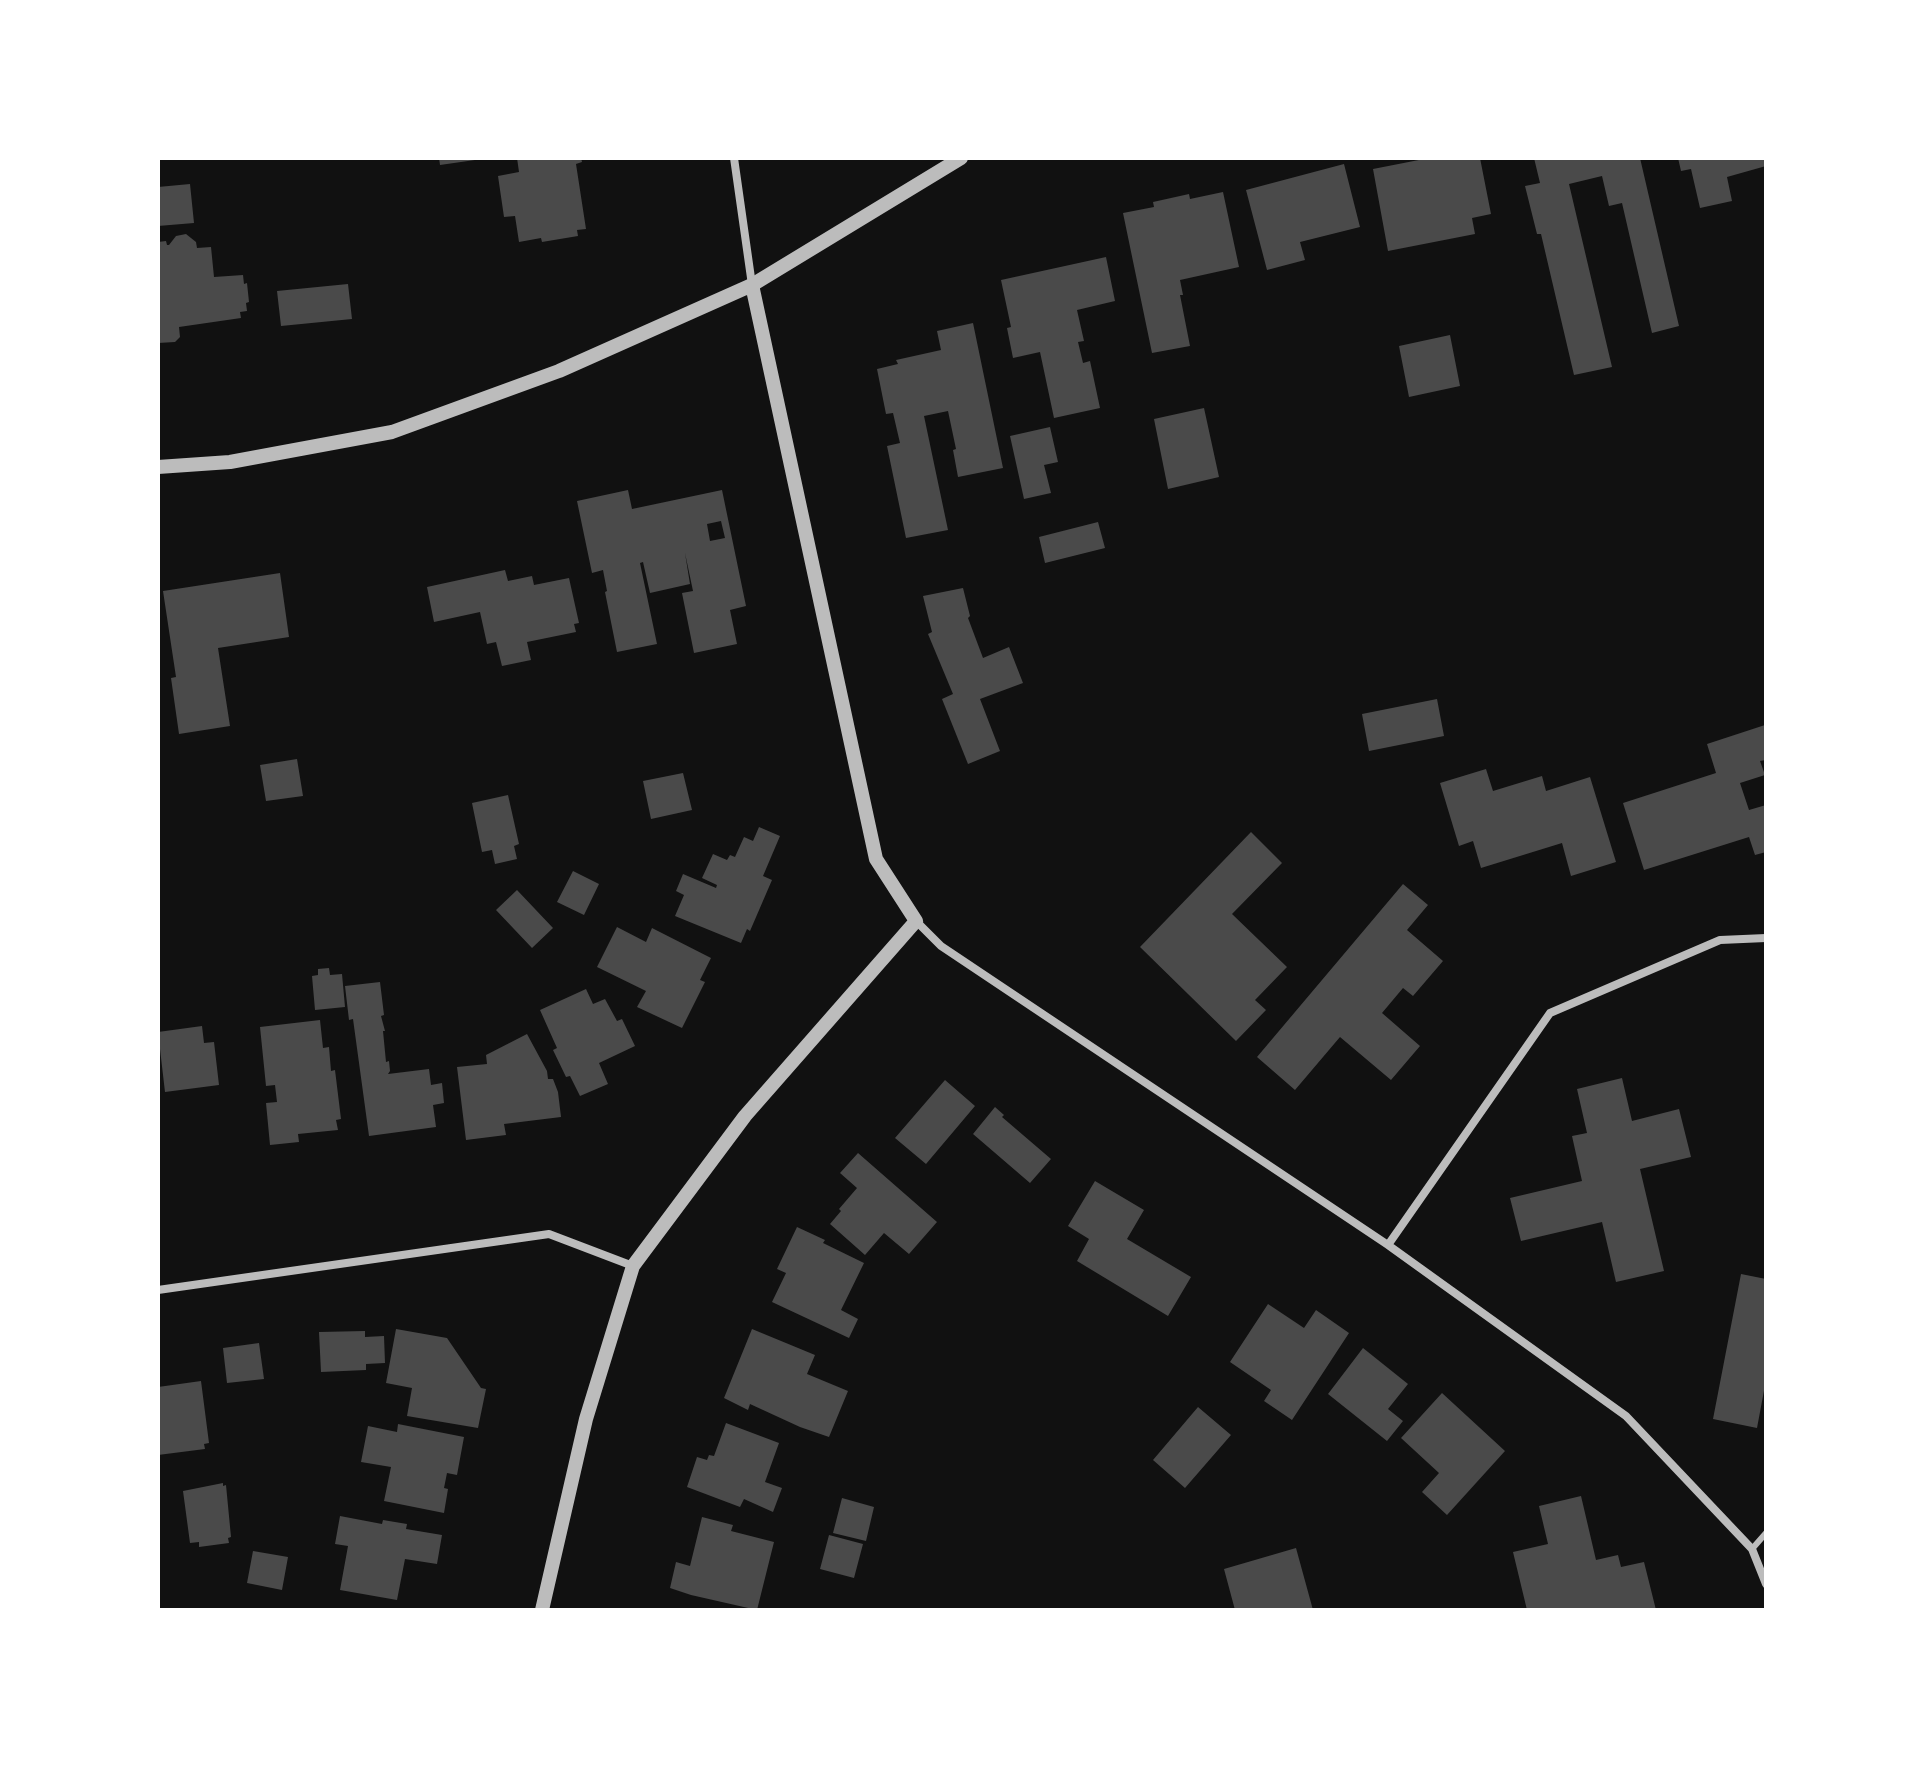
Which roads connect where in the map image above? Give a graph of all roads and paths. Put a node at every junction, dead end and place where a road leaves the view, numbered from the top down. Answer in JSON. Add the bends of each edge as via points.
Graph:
{"nodes":[{"id":1,"x":734,"y":158,"type":"edge"},
{"id":2,"x":961,"y":158,"type":"edge"},
{"id":3,"x":752,"y":285,"type":"junction"},
{"id":4,"x":158,"y":467,"type":"edge"},
{"id":5,"x":916,"y":921,"type":"junction"},
{"id":6,"x":1766,"y":938,"type":"edge"},
{"id":7,"x":1388,"y":1245,"type":"junction"},
{"id":8,"x":633,"y":1266,"type":"junction"},
{"id":9,"x":158,"y":1290,"type":"edge"},
{"id":10,"x":1766,"y":1533,"type":"edge"},
{"id":11,"x":1752,"y":1549,"type":"junction"},
{"id":12,"x":1766,"y":1584,"type":"edge"},
{"id":13,"x":542,"y":1610,"type":"edge"}],
"edges":[{"from":1,"to":3,"type":"street"},
{"from":2,"to":3,"type":"street"},
{"from":3,"to":4,"type":"street","via":[[559,371],[392,432],[230,462]]},
{"from":3,"to":5,"type":"street","via":[[876,859]]},
{"from":5,"to":7,"type":"street","via":[[941,946]]},
{"from":5,"to":8,"type":"street","via":[[745,1116]]},
{"from":6,"to":7,"type":"street","via":[[1720,940],[1550,1013]]},
{"from":7,"to":11,"type":"street","via":[[1626,1416]]},
{"from":8,"to":9,"type":"street","via":[[549,1234]]},
{"from":8,"to":13,"type":"street","via":[[586,1419]]},
{"from":10,"to":11,"type":"lane"},
{"from":11,"to":12,"type":"street"}]}
